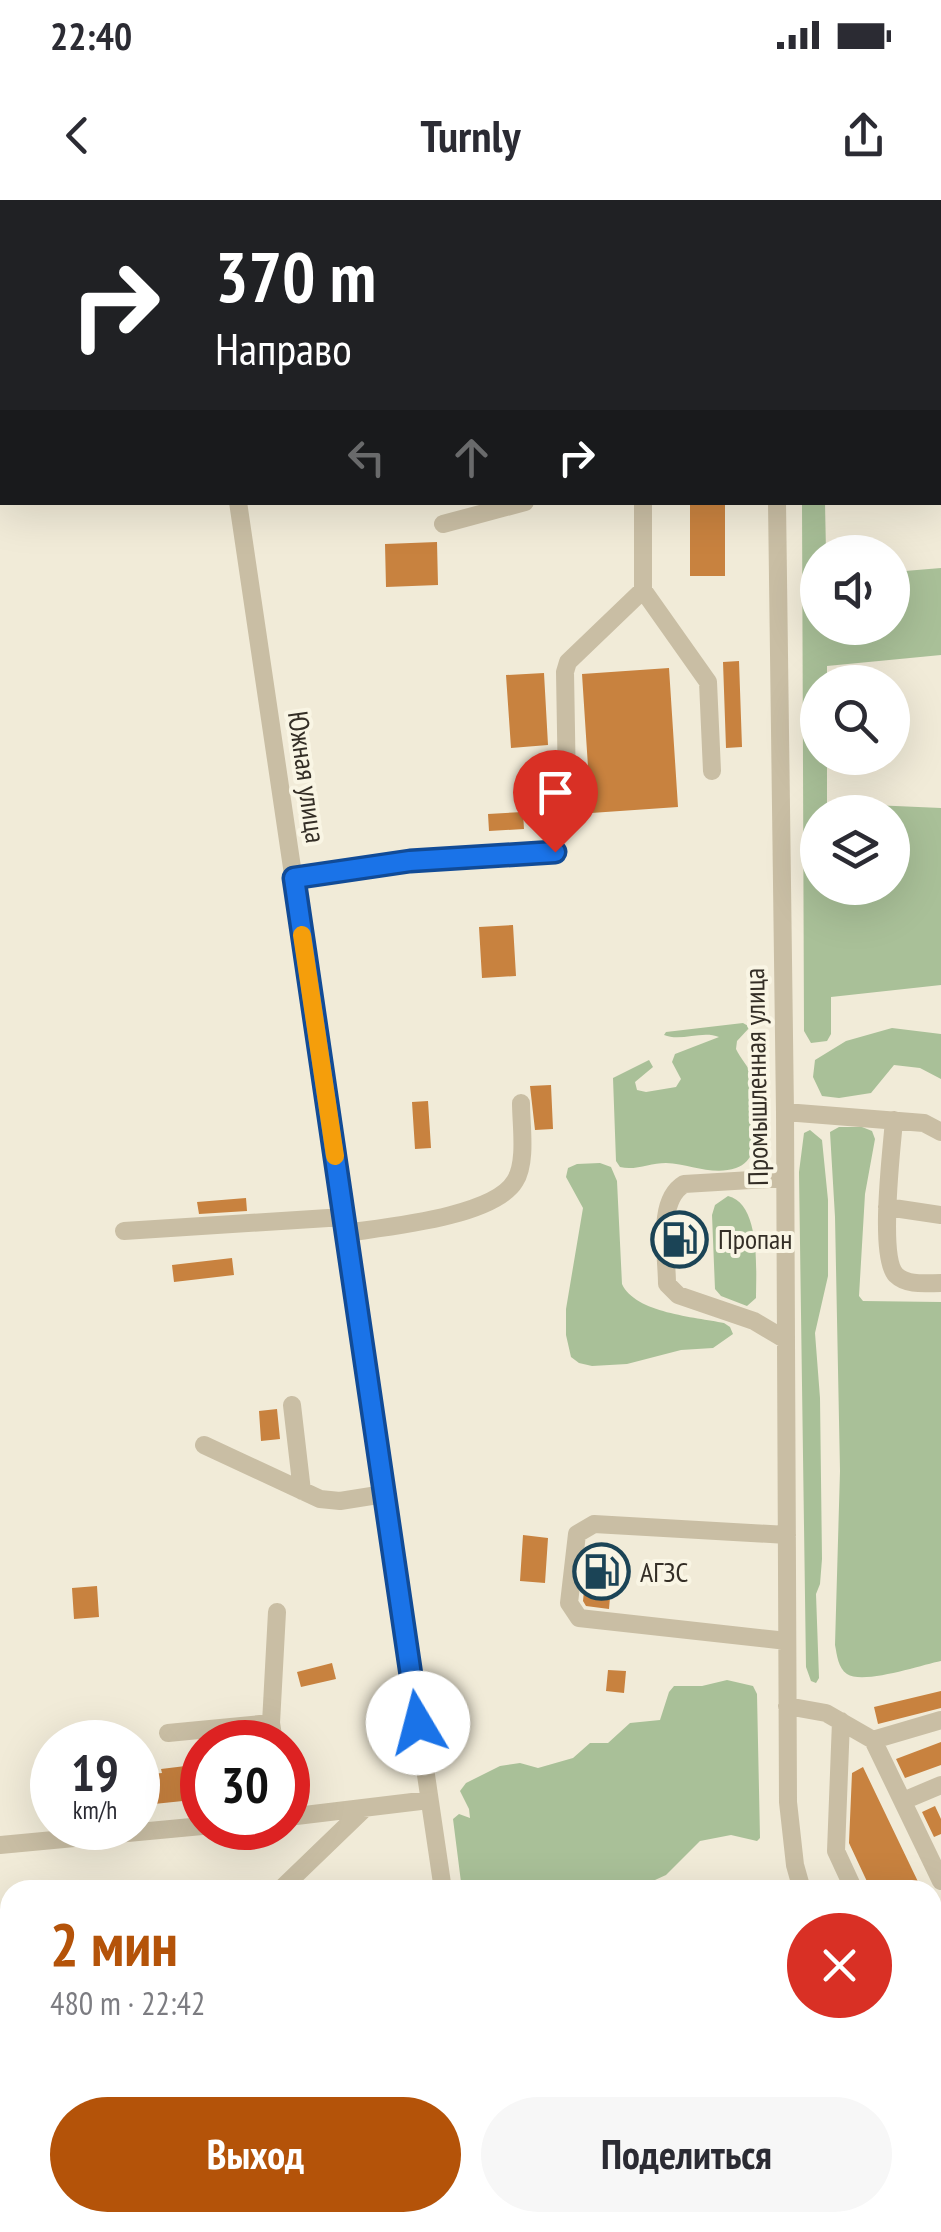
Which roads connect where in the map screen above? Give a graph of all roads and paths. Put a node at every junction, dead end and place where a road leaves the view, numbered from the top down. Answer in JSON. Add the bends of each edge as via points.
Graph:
{"nodes":[{"id":1,"x":238,"y":505,"type":"edge"},
{"id":2,"x":514,"y":505,"type":"edge"},
{"id":3,"x":642,"y":505,"type":"edge"},
{"id":4,"x":777,"y":505,"type":"edge"},
{"id":5,"x":443,"y":524,"type":"dead end"},
{"id":6,"x":643,"y":590,"type":"junction"},
{"id":7,"x":712,"y":770,"type":"dead end"},
{"id":8,"x":567,"y":788,"type":"dead end"},
{"id":9,"x":555,"y":852,"type":"dead end"},
{"id":10,"x":294,"y":878,"type":"junction"},
{"id":11,"x":521,"y":1104,"type":"dead end"},
{"id":12,"x":784,"y":1112,"type":"junction"},
{"id":13,"x":894,"y":1120,"type":"junction"},
{"id":14,"x":941,"y":1132,"type":"edge"},
{"id":15,"x":785,"y":1178,"type":"junction"},
{"id":16,"x":887,"y":1207,"type":"junction"},
{"id":17,"x":941,"y":1215,"type":"edge"},
{"id":18,"x":345,"y":1225,"type":"junction"},
{"id":19,"x":124,"y":1232,"type":"dead end"},
{"id":20,"x":941,"y":1283,"type":"edge"},
{"id":21,"x":786,"y":1340,"type":"junction"},
{"id":22,"x":292,"y":1405,"type":"dead end"},
{"id":23,"x":204,"y":1445,"type":"dead end"},
{"id":24,"x":302,"y":1491,"type":"junction"},
{"id":25,"x":384,"y":1494,"type":"junction"},
{"id":26,"x":786,"y":1535,"type":"junction"},
{"id":27,"x":277,"y":1612,"type":"dead end"},
{"id":28,"x":787,"y":1641,"type":"junction"},
{"id":29,"x":788,"y":1706,"type":"junction"},
{"id":30,"x":273,"y":1720,"type":"edge"},
{"id":31,"x":941,"y":1720,"type":"edge"},
{"id":32,"x":841,"y":1721,"type":"junction"},
{"id":33,"x":168,"y":1733,"type":"dead end"},
{"id":34,"x":180,"y":1733,"type":"edge"},
{"id":35,"x":873,"y":1740,"type":"junction"},
{"id":36,"x":941,"y":1785,"type":"edge"},
{"id":37,"x":429,"y":1800,"type":"junction"},
{"id":38,"x":903,"y":1801,"type":"junction"},
{"id":39,"x":364,"y":1809,"type":"junction"},
{"id":40,"x":310,"y":1815,"type":"edge"},
{"id":41,"x":180,"y":1828,"type":"edge"},
{"id":42,"x":0,"y":1844,"type":"edge"},
{"id":43,"x":934,"y":1848,"type":"edge"},
{"id":44,"x":290,"y":1880,"type":"edge"},
{"id":45,"x":441,"y":1880,"type":"edge"},
{"id":46,"x":799,"y":1880,"type":"edge"},
{"id":47,"x":849,"y":1880,"type":"edge"},
{"id":48,"x":941,"y":1880,"type":"edge"}],
"edges":[{"from":1,"to":10,"type":"street","name":"Южная улица"},
{"from":2,"to":5,"type":"street"},
{"from":3,"to":6,"type":"street"},
{"from":4,"to":12,"type":"street","name":"Промышленная улица"},
{"from":6,"to":7,"type":"street","via":[[708,682]]},
{"from":6,"to":8,"type":"street","via":[[564,672]]},
{"from":9,"to":10,"type":"street","via":[[398,862]]},
{"from":10,"to":18,"type":"street","name":"Южная улица"},
{"from":11,"to":18,"type":"street","via":[[520,1171],[507,1190],[448,1217]]},
{"from":12,"to":13,"type":"street"},
{"from":12,"to":15,"type":"street","name":"Промышленная улица"},
{"from":13,"to":14,"type":"street"},
{"from":13,"to":16,"type":"street"},
{"from":15,"to":21,"type":"street","name":"Промышленная улица"},
{"from":15,"to":21,"type":"street","via":[[684,1184],[674,1191],[667,1204],[667,1284],[678,1295],[754,1321]]},
{"from":16,"to":17,"type":"street"},
{"from":16,"to":20,"type":"street","via":[[891,1267],[898,1278]]},
{"from":18,"to":19,"type":"street"},
{"from":18,"to":25,"type":"street","name":"Южная улица"},
{"from":21,"to":26,"type":"street","name":"Промышленная улица"},
{"from":22,"to":24,"type":"street"},
{"from":23,"to":24,"type":"street"},
{"from":24,"to":25,"type":"street","via":[[328,1501]]},
{"from":25,"to":37,"type":"street","name":"Южная улица"},
{"from":26,"to":28,"type":"street","name":"Промышленная улица"},
{"from":26,"to":28,"type":"street","via":[[594,1524],[577,1534],[570,1603],[579,1618]]},
{"from":27,"to":30,"type":"street"},
{"from":28,"to":29,"type":"street","name":"Промышленная улица"},
{"from":29,"to":32,"type":"street"},
{"from":29,"to":46,"type":"street","name":"Промышленная улица","via":[[788,1802]]},
{"from":31,"to":35,"type":"street"},
{"from":32,"to":35,"type":"street"},
{"from":32,"to":47,"type":"street","via":[[836,1851]]},
{"from":33,"to":34,"type":"street"},
{"from":35,"to":38,"type":"street"},
{"from":36,"to":38,"type":"street"},
{"from":37,"to":39,"type":"street"},
{"from":37,"to":45,"type":"street","name":"Южная улица"},
{"from":38,"to":43,"type":"street"},
{"from":39,"to":40,"type":"street"},
{"from":39,"to":44,"type":"street"},
{"from":41,"to":42,"type":"street"},
{"from":43,"to":48,"type":"street"}]}
